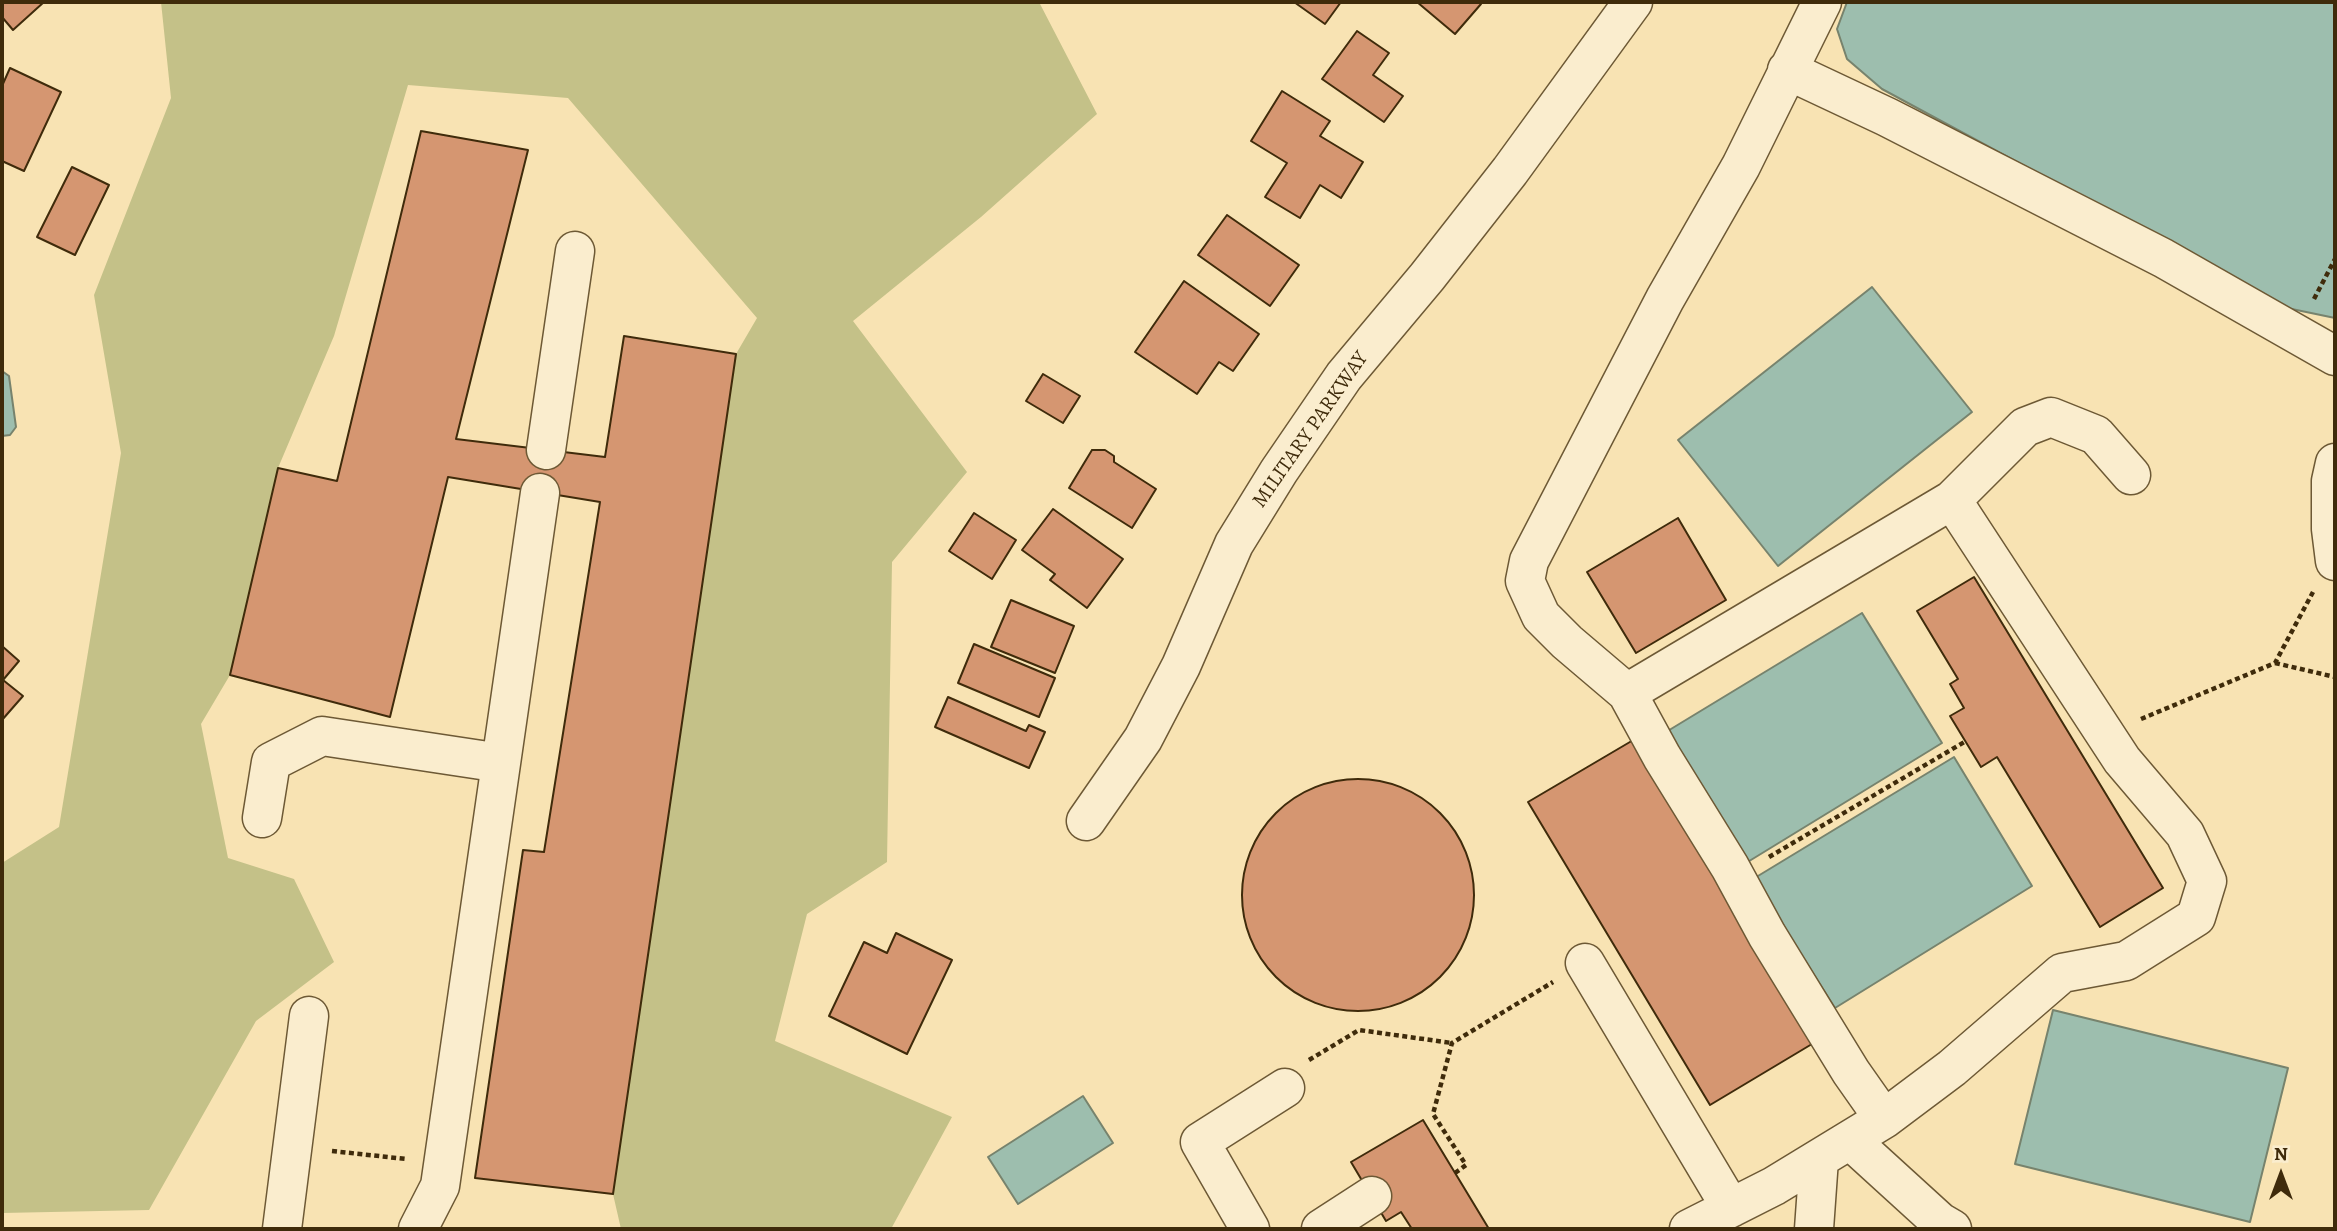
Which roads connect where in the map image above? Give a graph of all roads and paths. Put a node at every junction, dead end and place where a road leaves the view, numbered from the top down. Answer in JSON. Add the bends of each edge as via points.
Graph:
{"nodes":[{"id":1,"x":1633,"y":2,"type":"edge"},
{"id":2,"x":1822,"y":2,"type":"edge"},
{"id":3,"x":1787,"y":70,"type":"junction"},
{"id":4,"x":575,"y":251,"type":"dead end"},
{"id":5,"x":2335,"y":356,"type":"edge"},
{"id":6,"x":546,"y":450,"type":"dead end"},
{"id":7,"x":2335,"y":463,"type":"edge"},
{"id":8,"x":2131,"y":475,"type":"dead end"},
{"id":9,"x":540,"y":493,"type":"dead end"},
{"id":10,"x":1952,"y":500,"type":"junction"},
{"id":11,"x":2327,"y":571,"type":"edge"},
{"id":12,"x":2275,"y":663,"type":"junction"},
{"id":13,"x":2335,"y":677,"type":"edge"},
{"id":14,"x":1628,"y":693,"type":"junction"},
{"id":15,"x":2104,"y":732,"type":"junction"},
{"id":16,"x":1966,"y":741,"type":"dead end"},
{"id":17,"x":501,"y":763,"type":"junction"},
{"id":18,"x":262,"y":818,"type":"dead end"},
{"id":19,"x":1086,"y":821,"type":"dead end"},
{"id":20,"x":1735,"y":877,"type":"junction"},
{"id":21,"x":1585,"y":963,"type":"joint"},
{"id":22,"x":309,"y":1016,"type":"dead end"},
{"id":23,"x":1452,"y":1043,"type":"junction"},
{"id":24,"x":1285,"y":1088,"type":"joint"},
{"id":25,"x":1884,"y":1119,"type":"junction"},
{"id":26,"x":292,"y":1147,"type":"junction"},
{"id":27,"x":1834,"y":1149,"type":"junction"},
{"id":28,"x":443,"y":1163,"type":"junction"},
{"id":29,"x":1455,"y":1173,"type":"dead end"},
{"id":30,"x":1371,"y":1196,"type":"dead end"},
{"id":31,"x":1731,"y":1208,"type":"junction"},
{"id":32,"x":282,"y":1229,"type":"edge"},
{"id":33,"x":418,"y":1229,"type":"edge"},
{"id":34,"x":1250,"y":1229,"type":"edge"},
{"id":35,"x":1321,"y":1229,"type":"edge"},
{"id":36,"x":1689,"y":1229,"type":"edge"},
{"id":37,"x":1814,"y":1229,"type":"edge"},
{"id":38,"x":1952,"y":1229,"type":"edge"}],
"edges":[{"from":1,"to":19,"type":"street","name":"MILITARY PARKWAY","via":[[1510,171],[1344,376],[1279,471],[1234,544],[1143,740]]},
{"from":2,"to":3,"type":"street"},
{"from":3,"to":5,"type":"street","via":[[2162,258]]},
{"from":3,"to":14,"type":"street","via":[[1741,166],[1665,299],[1529,561],[1525,581],[1541,616]]},
{"from":4,"to":6,"type":"street"},
{"from":7,"to":11,"type":"street"},
{"from":8,"to":10,"type":"street","via":[[2096,435],[2051,417],[2025,427]]},
{"from":9,"to":17,"type":"street"},
{"from":10,"to":14,"type":"street"},
{"from":10,"to":15,"type":"street"},
{"from":11,"to":12,"type":"path"},
{"from":12,"to":13,"type":"path"},
{"from":12,"to":15,"type":"path"},
{"from":14,"to":20,"type":"street"},
{"from":15,"to":25,"type":"street","via":[[2185,834],[2207,881],[2196,917],[2126,961],[2062,973],[1952,1068]]},
{"from":16,"to":20,"type":"path"},
{"from":17,"to":18,"type":"street","via":[[322,736],[271,762]]},
{"from":17,"to":28,"type":"street"},
{"from":20,"to":25,"type":"street"},
{"from":21,"to":23,"type":"path"},
{"from":21,"to":31,"type":"street"},
{"from":22,"to":26,"type":"street"},
{"from":23,"to":24,"type":"path","via":[[1359,1030],[1298,1067]]},
{"from":23,"to":29,"type":"path","via":[[1433,1114],[1466,1165]]},
{"from":24,"to":34,"type":"street","via":[[1200,1142]]},
{"from":25,"to":27,"type":"street"},
{"from":26,"to":28,"type":"path"},
{"from":26,"to":32,"type":"street"},
{"from":27,"to":31,"type":"street"},
{"from":27,"to":37,"type":"street"},
{"from":27,"to":38,"type":"street"},
{"from":28,"to":33,"type":"street","via":[[440,1186]]},
{"from":30,"to":35,"type":"street"},
{"from":31,"to":36,"type":"street"}]}
